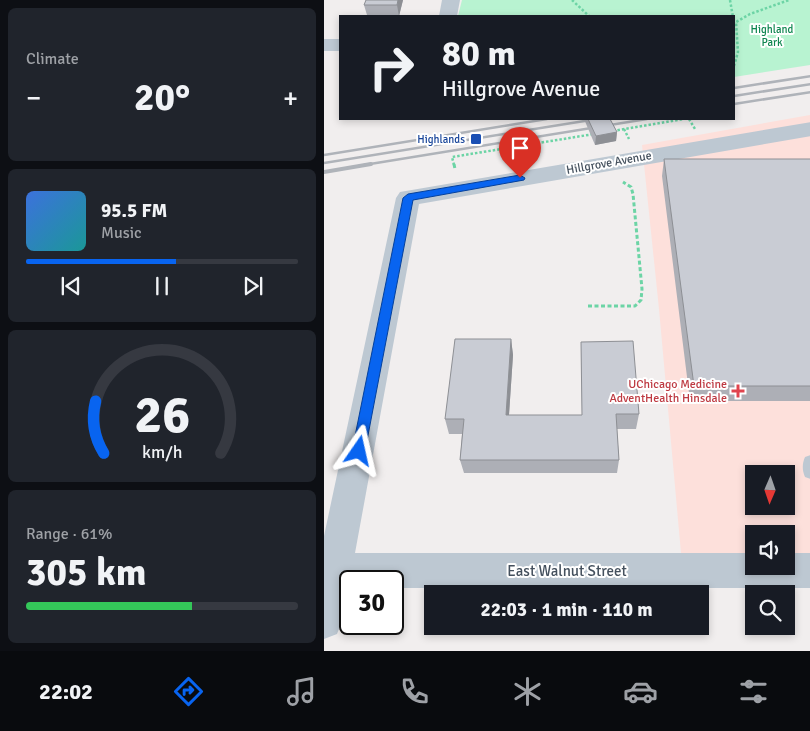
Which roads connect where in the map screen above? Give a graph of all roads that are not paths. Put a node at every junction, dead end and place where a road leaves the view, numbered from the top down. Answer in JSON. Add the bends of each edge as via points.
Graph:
{"nodes":[{"id":1,"x":451,"y":0,"type":"edge"},
{"id":2,"x":448,"y":15,"type":"edge"},
{"id":3,"x":324,"y":45,"type":"edge"},
{"id":4,"x":339,"y":45,"type":"edge"},
{"id":5,"x":810,"y":129,"type":"edge"},
{"id":6,"x":810,"y":462,"type":"edge"},
{"id":7,"x":810,"y":472,"type":"edge"},
{"id":8,"x":810,"y":570,"type":"edge"},
{"id":9,"x":329,"y":571,"type":"edge"},
{"id":10,"x":324,"y":621,"type":"edge"}],
"edges":[{"from":1,"to":2,"type":"street"},
{"from":3,"to":4,"type":"street"},
{"from":5,"to":9,"type":"street","name":"Hillgrove Avenue","via":[[408,198]]},
{"from":6,"to":7,"type":"lane"},
{"from":8,"to":9,"type":"street","name":"East Walnut Street"},
{"from":9,"to":10,"type":"street"}]}
